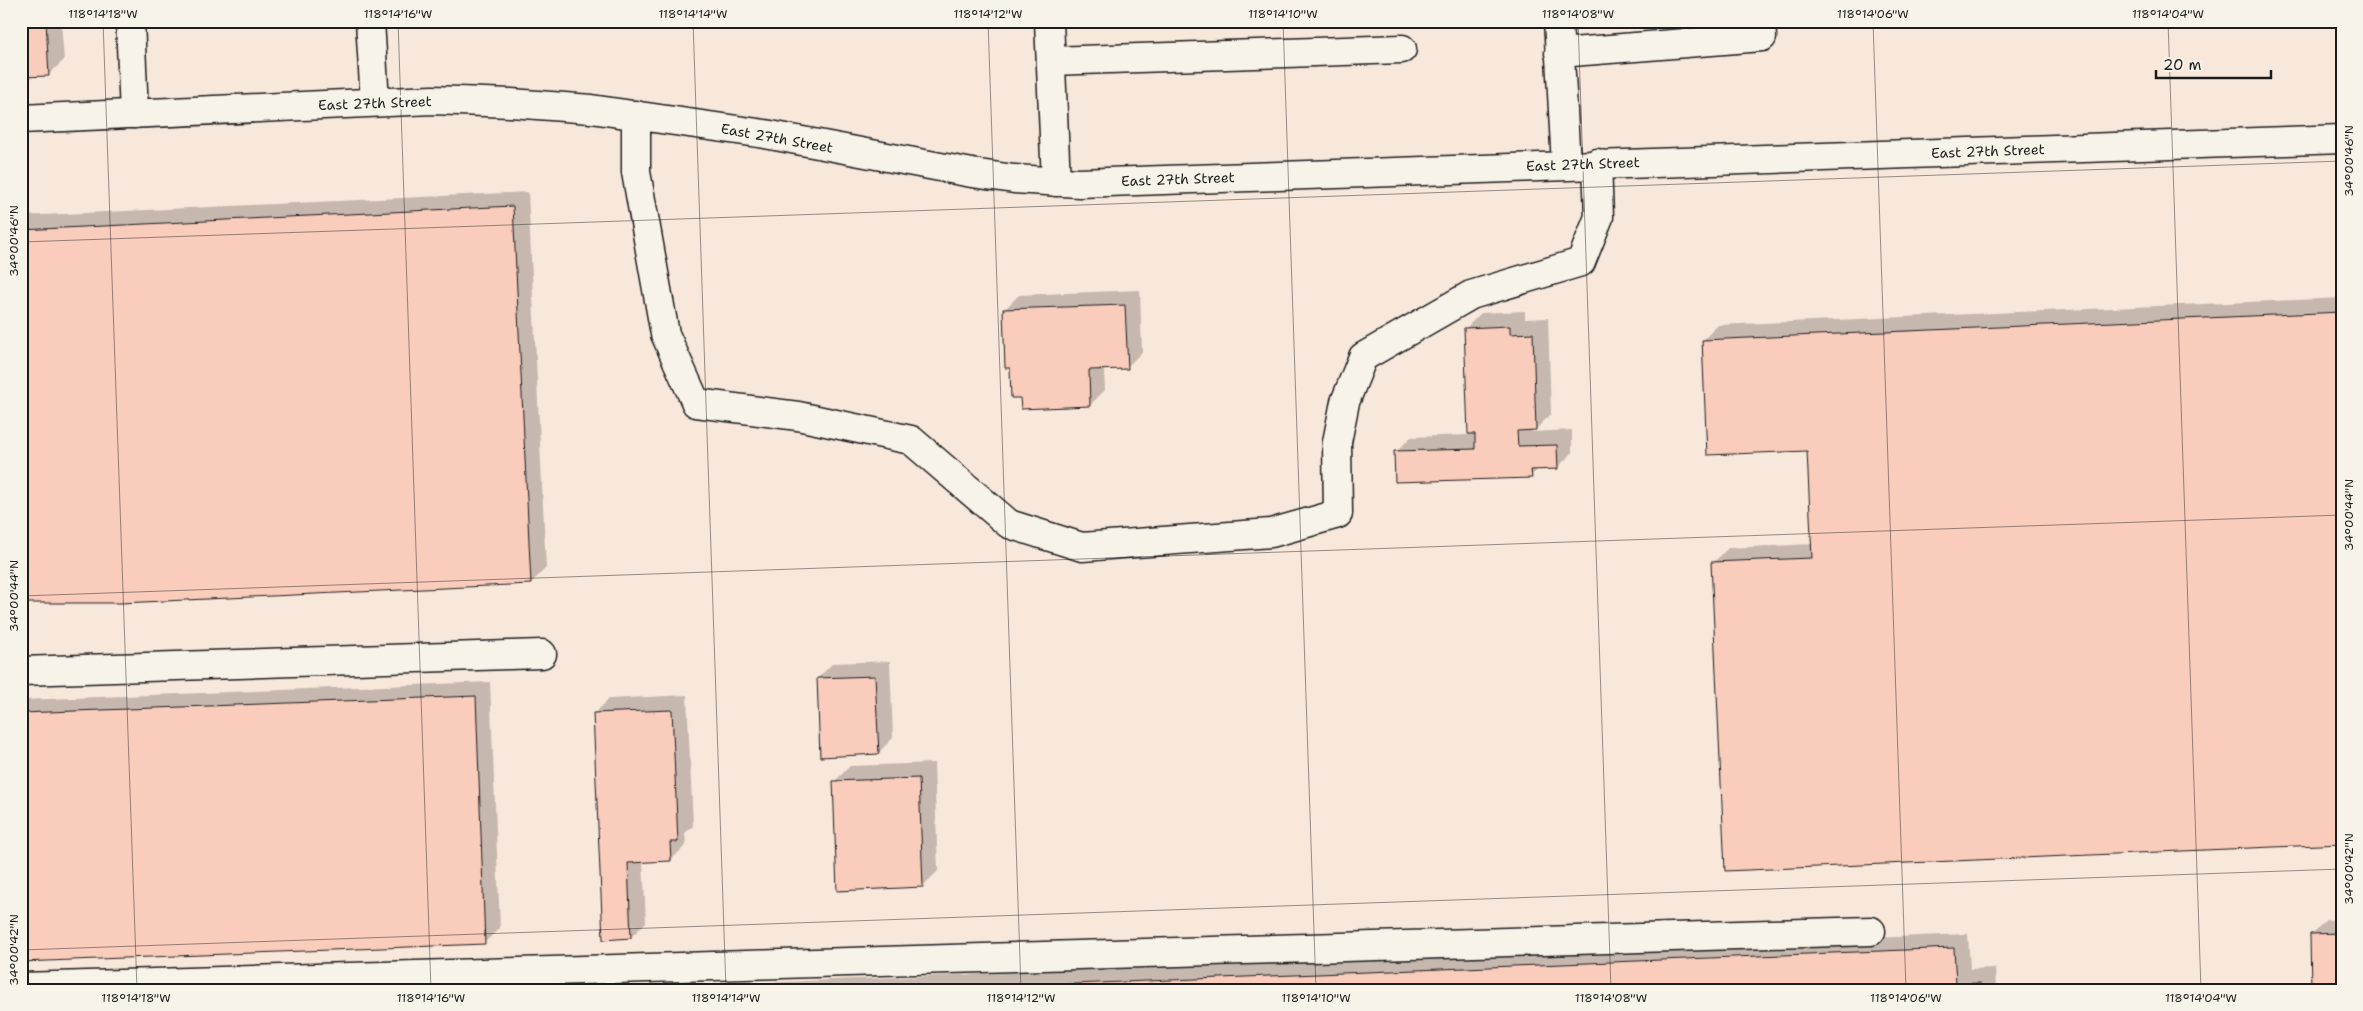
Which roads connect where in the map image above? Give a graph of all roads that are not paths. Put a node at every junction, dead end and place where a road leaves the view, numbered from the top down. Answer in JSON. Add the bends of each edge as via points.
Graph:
{"nodes":[{"id":1,"x":130,"y":21,"type":"edge"},
{"id":2,"x":370,"y":21,"type":"edge"},
{"id":3,"x":1049,"y":21,"type":"edge"},
{"id":4,"x":1558,"y":21,"type":"edge"},
{"id":5,"x":1761,"y":21,"type":"edge"},
{"id":6,"x":1402,"y":49,"type":"dead end"},
{"id":7,"x":1559,"y":53,"type":"junction"},
{"id":8,"x":1051,"y":61,"type":"junction"},
{"id":9,"x":375,"y":102,"type":"junction"},
{"id":10,"x":134,"y":114,"type":"junction"},
{"id":11,"x":636,"y":115,"type":"junction"},
{"id":12,"x":21,"y":119,"type":"edge"},
{"id":13,"x":2342,"y":139,"type":"edge"},
{"id":14,"x":1597,"y":164,"type":"junction"},
{"id":15,"x":1566,"y":165,"type":"junction"},
{"id":16,"x":1056,"y":182,"type":"junction"},
{"id":17,"x":542,"y":654,"type":"dead end"},
{"id":18,"x":21,"y":671,"type":"edge"},
{"id":19,"x":1871,"y":931,"type":"dead end"},
{"id":20,"x":21,"y":987,"type":"edge"}],
"edges":[{"from":1,"to":10,"type":"street"},
{"from":2,"to":9,"type":"street"},
{"from":3,"to":8,"type":"street"},
{"from":4,"to":7,"type":"street"},
{"from":5,"to":7,"type":"street","via":[[1762,37]]},
{"from":6,"to":8,"type":"street"},
{"from":7,"to":15,"type":"street"},
{"from":8,"to":16,"type":"street"},
{"from":9,"to":10,"type":"street","name":"East 27th Street"},
{"from":9,"to":11,"type":"street","name":"East 27th Street","via":[[511,103]]},
{"from":10,"to":12,"type":"street","name":"East 27th Street"},
{"from":11,"to":14,"type":"street","via":[[636,172],[666,334],[696,403],[798,416],[911,440],[1009,524],[1082,547],[1271,533],[1338,514],[1337,442],[1345,402],[1363,357],[1471,295],[1581,262],[1598,217]]},
{"from":11,"to":16,"type":"street","name":"East 27th Street","via":[[765,134],[972,173]]},
{"from":13,"to":14,"type":"street","name":"East 27th Street"},
{"from":14,"to":15,"type":"street","name":"East 27th Street"},
{"from":15,"to":16,"type":"street","name":"East 27th Street"},
{"from":17,"to":18,"type":"street"},
{"from":19,"to":20,"type":"street"}]}
